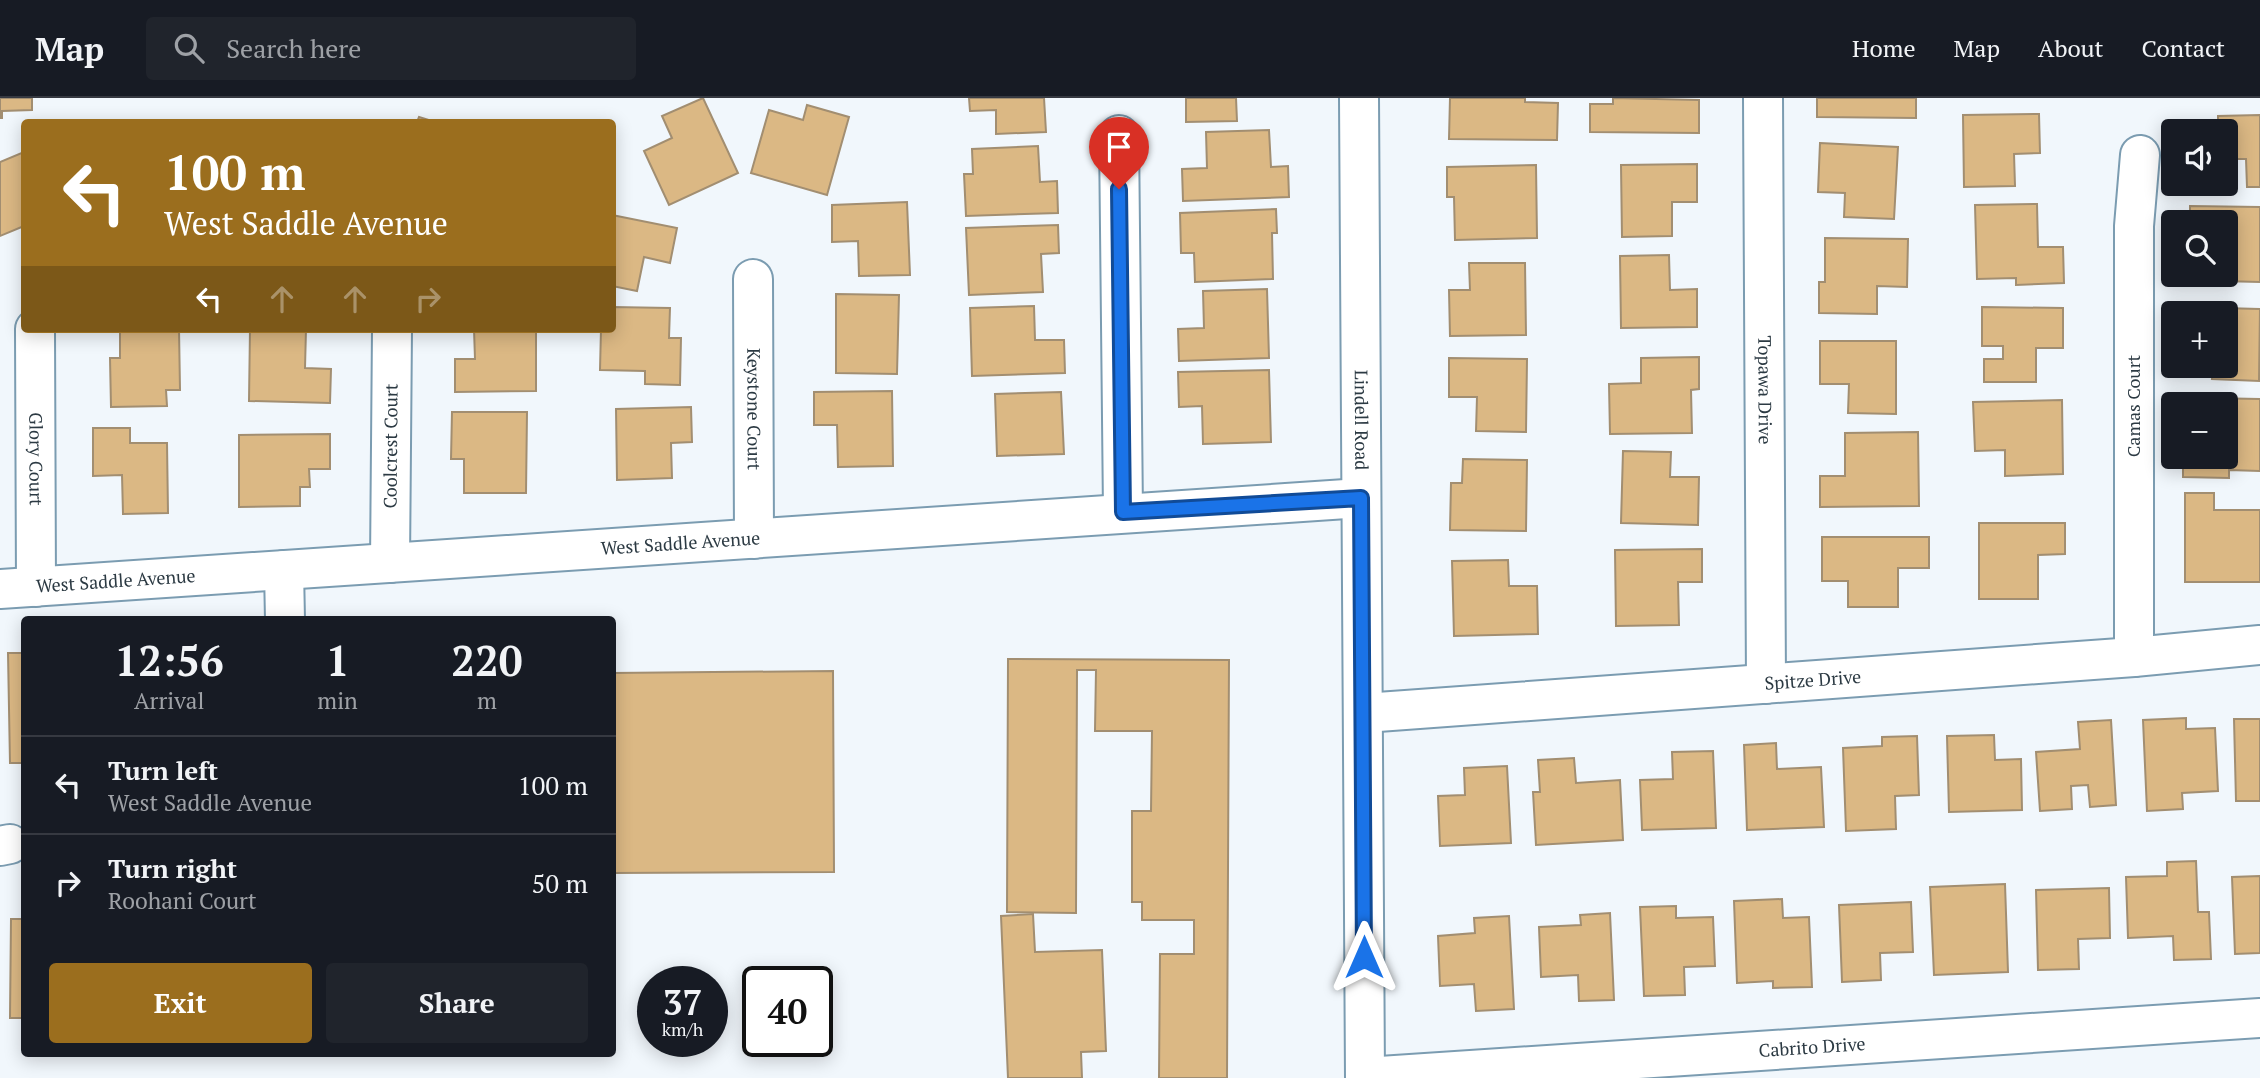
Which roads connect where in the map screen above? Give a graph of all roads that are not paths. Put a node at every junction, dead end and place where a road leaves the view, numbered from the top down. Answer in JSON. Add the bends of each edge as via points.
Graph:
{"nodes":[{"id":1,"x":1359,"y":98,"type":"edge"},
{"id":2,"x":1763,"y":98,"type":"edge"},
{"id":3,"x":1119,"y":135,"type":"dead end"},
{"id":4,"x":2140,"y":155,"type":"dead end"},
{"id":5,"x":752,"y":279,"type":"dead end"},
{"id":6,"x":35,"y":333,"type":"edge"},
{"id":7,"x":392,"y":333,"type":"edge"},
{"id":8,"x":1361,"y":498,"type":"junction"},
{"id":9,"x":1123,"y":512,"type":"junction"},
{"id":10,"x":754,"y":539,"type":"junction"},
{"id":11,"x":390,"y":563,"type":"junction"},
{"id":12,"x":284,"y":570,"type":"junction"},
{"id":13,"x":18,"y":588,"type":"edge"},
{"id":14,"x":285,"y":616,"type":"edge"},
{"id":15,"x":2260,"y":645,"type":"edge"},
{"id":16,"x":2134,"y":657,"type":"junction"},
{"id":17,"x":1766,"y":684,"type":"junction"},
{"id":18,"x":1364,"y":713,"type":"junction"},
{"id":19,"x":2260,"y":1018,"type":"edge"},
{"id":20,"x":1365,"y":1078,"type":"edge"}],
"edges":[{"from":1,"to":8,"type":"street","name":"Lindell Road"},
{"from":2,"to":17,"type":"street","name":"Topawa Drive"},
{"from":3,"to":9,"type":"street"},
{"from":4,"to":16,"type":"street","name":"Camas Court","via":[[2134,226]]},
{"from":5,"to":10,"type":"street","name":"Keystone Court"},
{"from":6,"to":13,"type":"street","name":"Glory Court"},
{"from":7,"to":11,"type":"street","name":"Coolcrest Court"},
{"from":8,"to":9,"type":"street","name":"West Saddle Avenue"},
{"from":8,"to":18,"type":"street","name":"Lindell Road"},
{"from":9,"to":10,"type":"street","name":"West Saddle Avenue"},
{"from":10,"to":11,"type":"street","name":"West Saddle Avenue"},
{"from":11,"to":12,"type":"street","name":"West Saddle Avenue"},
{"from":12,"to":13,"type":"street","name":"West Saddle Avenue"},
{"from":12,"to":14,"type":"street"},
{"from":15,"to":16,"type":"street","name":"Spitze Drive"},
{"from":16,"to":17,"type":"street","name":"Spitze Drive"},
{"from":17,"to":18,"type":"street","name":"Spitze Drive"},
{"from":18,"to":20,"type":"street","name":"Lindell Road"},
{"from":19,"to":20,"type":"street","name":"Cabrito Drive"}]}
